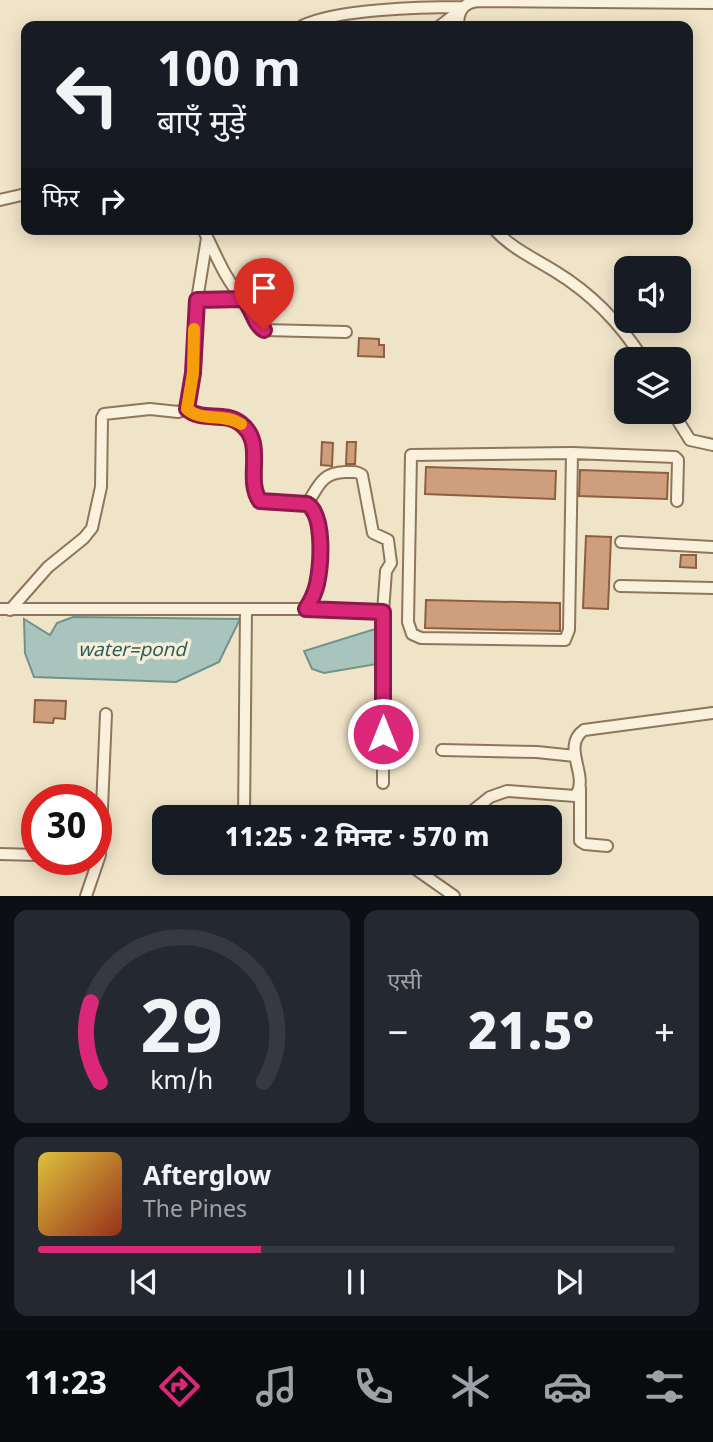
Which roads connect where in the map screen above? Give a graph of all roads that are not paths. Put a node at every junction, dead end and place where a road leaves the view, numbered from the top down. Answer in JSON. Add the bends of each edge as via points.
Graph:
{"nodes":[{"id":1,"x":713,"y":3,"type":"edge"},
{"id":2,"x":466,"y":6,"type":"edge"},
{"id":3,"x":316,"y":21,"type":"edge"},
{"id":4,"x":446,"y":21,"type":"edge"},
{"id":5,"x":21,"y":195,"type":"edge"},
{"id":6,"x":0,"y":200,"type":"edge"},
{"id":7,"x":207,"y":235,"type":"edge"},
{"id":8,"x":208,"y":235,"type":"edge"},
{"id":9,"x":500,"y":235,"type":"edge"},
{"id":10,"x":243,"y":299,"type":"junction"},
{"id":11,"x":197,"y":300,"type":"junction"},
{"id":12,"x":346,"y":332,"type":"dead end"},
{"id":13,"x":635,"y":347,"type":"edge"},
{"id":14,"x":187,"y":409,"type":"junction"},
{"id":15,"x":680,"y":424,"type":"edge"},
{"id":16,"x":713,"y":445,"type":"edge"},
{"id":17,"x":572,"y":453,"type":"junction"},
{"id":18,"x":677,"y":500,"type":"dead end"},
{"id":19,"x":307,"y":504,"type":"junction"},
{"id":20,"x":621,"y":542,"type":"dead end"},
{"id":21,"x":713,"y":547,"type":"edge"},
{"id":22,"x":391,"y":551,"type":"junction"},
{"id":23,"x":411,"y":551,"type":"junction"},
{"id":24,"x":391,"y":563,"type":"junction"},
{"id":25,"x":411,"y":565,"type":"junction"},
{"id":26,"x":620,"y":586,"type":"dead end"},
{"id":27,"x":713,"y":588,"type":"edge"},
{"id":28,"x":246,"y":609,"type":"junction"},
{"id":29,"x":306,"y":609,"type":"junction"},
{"id":30,"x":5,"y":610,"type":"edge"},
{"id":31,"x":383,"y":612,"type":"junction"},
{"id":32,"x":713,"y":713,"type":"edge"},
{"id":33,"x":106,"y":715,"type":"dead end"},
{"id":34,"x":442,"y":750,"type":"dead end"},
{"id":35,"x":575,"y":756,"type":"junction"},
{"id":36,"x":383,"y":783,"type":"dead end"},
{"id":37,"x":102,"y":784,"type":"edge"},
{"id":38,"x":580,"y":788,"type":"junction"},
{"id":39,"x":244,"y":805,"type":"edge"},
{"id":40,"x":481,"y":805,"type":"edge"},
{"id":41,"x":607,"y":846,"type":"dead end"},
{"id":42,"x":0,"y":854,"type":"edge"},
{"id":43,"x":21,"y":855,"type":"edge"},
{"id":44,"x":92,"y":875,"type":"edge"},
{"id":45,"x":424,"y":875,"type":"edge"},
{"id":46,"x":86,"y":896,"type":"edge"},
{"id":47,"x":454,"y":896,"type":"edge"}],
"edges":[{"from":1,"to":2,"type":"street"},
{"from":2,"to":3,"type":"street","via":[[352,13]]},
{"from":2,"to":4,"type":"street"},
{"from":5,"to":6,"type":"street"},
{"from":7,"to":11,"type":"street"},
{"from":8,"to":10,"type":"street","via":[[220,269]]},
{"from":9,"to":13,"type":"street","via":[[587,294]]},
{"from":10,"to":11,"type":"street"},
{"from":10,"to":12,"type":"street","via":[[264,330]]},
{"from":11,"to":14,"type":"street"},
{"from":14,"to":19,"type":"street","via":[[194,415],[232,418],[248,431],[260,501]]},
{"from":14,"to":30,"type":"street","via":[[104,414],[101,488],[92,528]]},
{"from":15,"to":16,"type":"street","via":[[690,440]]},
{"from":17,"to":18,"type":"street","via":[[674,457],[678,460]]},
{"from":17,"to":23,"type":"street","via":[[412,455]]},
{"from":17,"to":25,"type":"street","via":[[569,630],[565,640],[416,637],[408,622]]},
{"from":19,"to":22,"type":"street","via":[[331,472],[358,472],[373,533],[388,540]]},
{"from":19,"to":29,"type":"street","via":[[316,513],[320,532],[318,583]]},
{"from":20,"to":21,"type":"street"},
{"from":22,"to":23,"type":"street"},
{"from":22,"to":24,"type":"street"},
{"from":23,"to":25,"type":"street"},
{"from":24,"to":25,"type":"street"},
{"from":24,"to":31,"type":"street","via":[[386,571]]},
{"from":26,"to":27,"type":"street"},
{"from":28,"to":29,"type":"street"},
{"from":28,"to":30,"type":"street"},
{"from":28,"to":39,"type":"street"},
{"from":29,"to":31,"type":"street"},
{"from":31,"to":36,"type":"street"},
{"from":32,"to":35,"type":"street","via":[[591,728],[579,733]]},
{"from":33,"to":37,"type":"street"},
{"from":34,"to":35,"type":"street"},
{"from":35,"to":38,"type":"street"},
{"from":38,"to":40,"type":"street","via":[[572,797],[497,793]]},
{"from":38,"to":41,"type":"street","via":[[580,841]]},
{"from":42,"to":43,"type":"street"},
{"from":44,"to":46,"type":"street"},
{"from":45,"to":47,"type":"street"}]}
